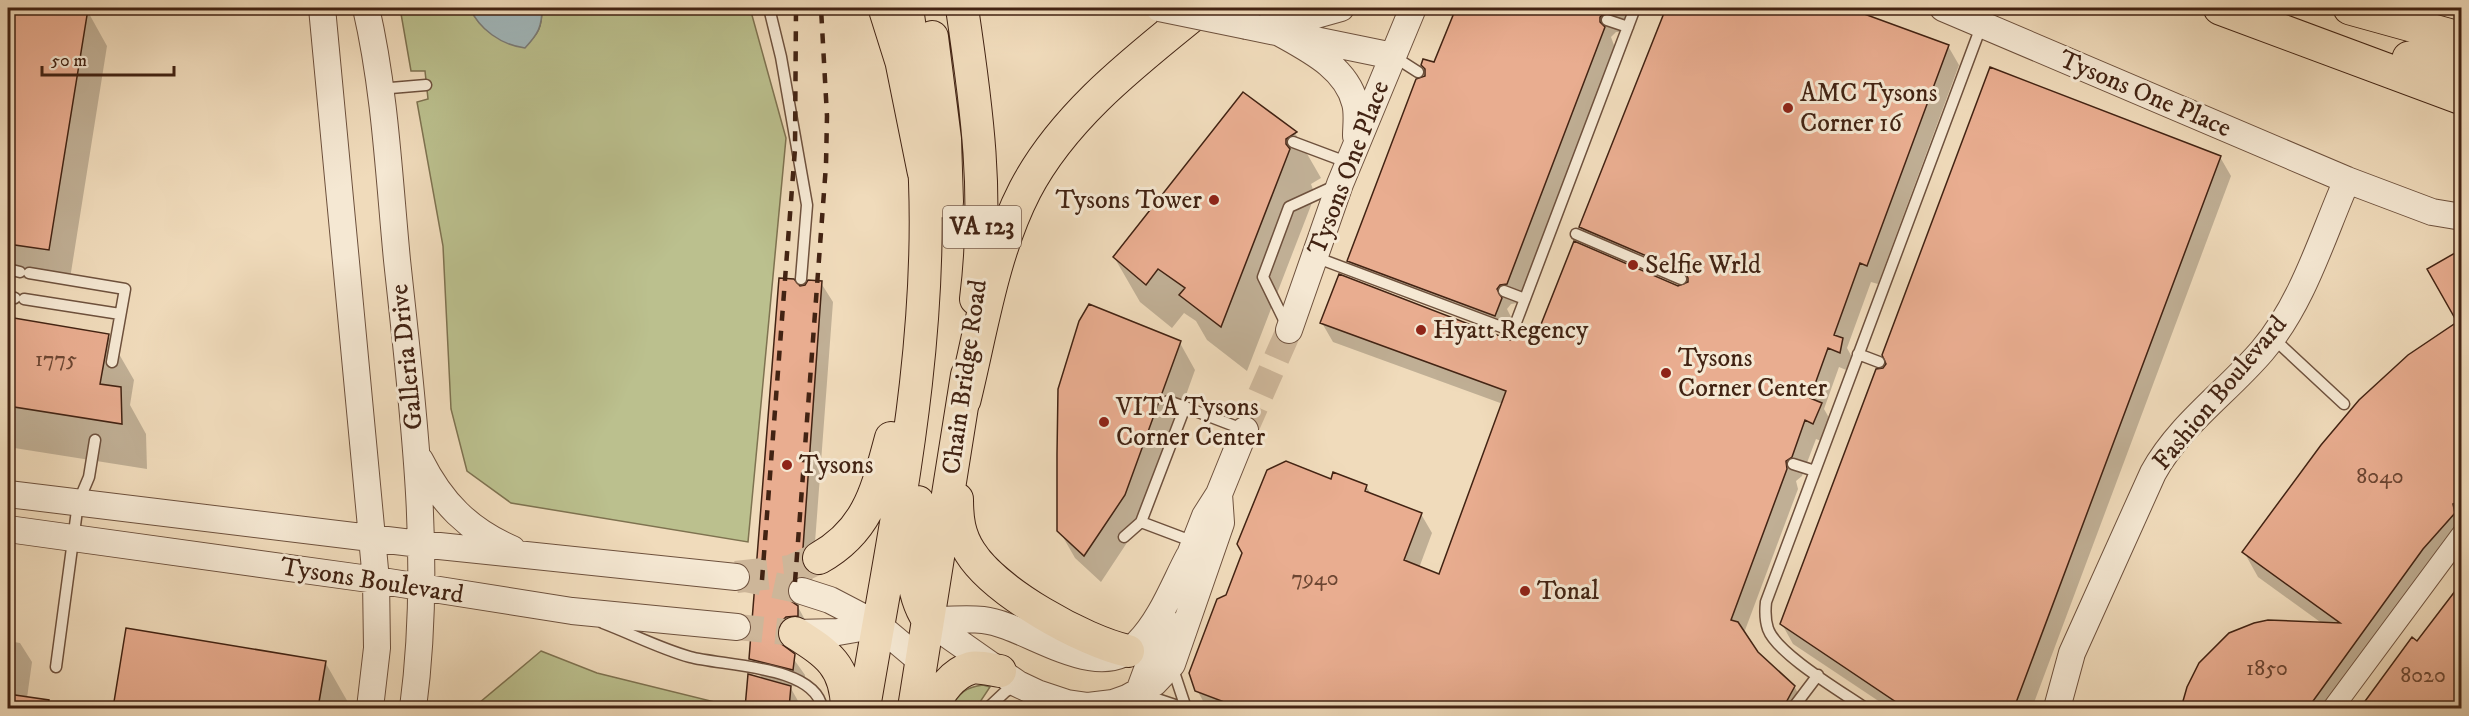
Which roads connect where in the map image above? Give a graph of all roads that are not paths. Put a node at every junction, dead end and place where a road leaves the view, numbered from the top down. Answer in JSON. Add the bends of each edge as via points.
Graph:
{"nodes":[{"id":1,"x":322,"y":8,"type":"edge"},
{"id":2,"x":366,"y":8,"type":"edge"},
{"id":3,"x":769,"y":8,"type":"edge"},
{"id":4,"x":885,"y":8,"type":"edge"},
{"id":5,"x":907,"y":8,"type":"edge"},
{"id":6,"x":927,"y":8,"type":"edge"},
{"id":7,"x":962,"y":8,"type":"edge"},
{"id":8,"x":1159,"y":8,"type":"edge"},
{"id":9,"x":1201,"y":8,"type":"edge"},
{"id":10,"x":1341,"y":8,"type":"edge"},
{"id":11,"x":1413,"y":8,"type":"edge"},
{"id":12,"x":1635,"y":8,"type":"edge"},
{"id":13,"x":1943,"y":8,"type":"edge"},
{"id":14,"x":2221,"y":8,"type":"edge"},
{"id":15,"x":2350,"y":8,"type":"edge"},
{"id":16,"x":1607,"y":20,"type":"dead end"},
{"id":17,"x":1982,"y":24,"type":"junction"},
{"id":18,"x":1247,"y":26,"type":"junction"},
{"id":19,"x":1628,"y":27,"type":"junction"},
{"id":20,"x":1278,"y":32,"type":"junction"},
{"id":21,"x":2462,"y":39,"type":"edge"},
{"id":22,"x":1392,"y":56,"type":"junction"},
{"id":23,"x":1418,"y":72,"type":"dead end"},
{"id":24,"x":2462,"y":72,"type":"edge"},
{"id":25,"x":426,"y":85,"type":"dead end"},
{"id":26,"x":379,"y":89,"type":"junction"},
{"id":27,"x":2462,"y":98,"type":"edge"},
{"id":28,"x":1293,"y":142,"type":"dead end"},
{"id":29,"x":1349,"y":164,"type":"junction"},
{"id":30,"x":924,"y":171,"type":"junction"},
{"id":31,"x":2347,"y":180,"type":"junction"},
{"id":32,"x":2462,"y":217,"type":"edge"},
{"id":33,"x":1576,"y":234,"type":"dead end"},
{"id":34,"x":1315,"y":257,"type":"junction"},
{"id":35,"x":8,"y":269,"type":"edge"},
{"id":36,"x":801,"y":279,"type":"dead end"},
{"id":37,"x":1681,"y":279,"type":"dead end"},
{"id":38,"x":1504,"y":291,"type":"dead end"},
{"id":39,"x":16,"y":298,"type":"edge"},
{"id":40,"x":1525,"y":299,"type":"junction"},
{"id":41,"x":120,"y":314,"type":"junction"},
{"id":42,"x":922,"y":324,"type":"junction"},
{"id":43,"x":1289,"y":330,"type":"joint"},
{"id":44,"x":2272,"y":337,"type":"junction"},
{"id":45,"x":1858,"y":354,"type":"junction"},
{"id":46,"x":112,"y":362,"type":"dead end"},
{"id":47,"x":1879,"y":362,"type":"dead end"},
{"id":48,"x":964,"y":400,"type":"junction"},
{"id":49,"x":1168,"y":401,"type":"dead end"},
{"id":50,"x":2344,"y":405,"type":"dead end"},
{"id":51,"x":1185,"y":407,"type":"junction"},
{"id":52,"x":1245,"y":430,"type":"joint"},
{"id":53,"x":94,"y":440,"type":"dead end"},
{"id":54,"x":957,"y":446,"type":"junction"},
{"id":55,"x":418,"y":457,"type":"junction"},
{"id":56,"x":1793,"y":464,"type":"dead end"},
{"id":57,"x":1815,"y":471,"type":"junction"},
{"id":58,"x":8,"y":494,"type":"edge"},
{"id":59,"x":1219,"y":494,"type":"junction"},
{"id":60,"x":78,"y":502,"type":"junction"},
{"id":61,"x":1141,"y":522,"type":"junction"},
{"id":62,"x":8,"y":529,"type":"edge"},
{"id":63,"x":2462,"y":534,"type":"edge"},
{"id":64,"x":1124,"y":537,"type":"dead end"},
{"id":65,"x":74,"y":538,"type":"junction"},
{"id":66,"x":371,"y":538,"type":"junction"},
{"id":67,"x":420,"y":544,"type":"junction"},
{"id":68,"x":1191,"y":549,"type":"junction"},
{"id":69,"x":530,"y":557,"type":"junction"},
{"id":70,"x":819,"y":558,"type":"tunnel mouth"},
{"id":71,"x":736,"y":577,"type":"dead end"},
{"id":72,"x":376,"y":579,"type":"junction"},
{"id":73,"x":423,"y":587,"type":"junction"},
{"id":74,"x":802,"y":591,"type":"tunnel mouth"},
{"id":75,"x":922,"y":608,"type":"junction"},
{"id":76,"x":572,"y":611,"type":"junction"},
{"id":77,"x":737,"y":627,"type":"tunnel mouth"},
{"id":78,"x":887,"y":632,"type":"junction"},
{"id":79,"x":795,"y":633,"type":"joint"},
{"id":80,"x":1128,"y":651,"type":"junction"},
{"id":81,"x":921,"y":661,"type":"junction"},
{"id":82,"x":1172,"y":664,"type":"junction"},
{"id":83,"x":56,"y":667,"type":"dead end"},
{"id":84,"x":1818,"y":675,"type":"junction"},
{"id":85,"x":1027,"y":689,"type":"edge"},
{"id":86,"x":1134,"y":701,"type":"edge"},
{"id":87,"x":370,"y":708,"type":"edge"},
{"id":88,"x":412,"y":708,"type":"edge"},
{"id":89,"x":822,"y":708,"type":"edge"},
{"id":90,"x":847,"y":708,"type":"edge"},
{"id":91,"x":864,"y":708,"type":"edge"},
{"id":92,"x":914,"y":708,"type":"edge"},
{"id":93,"x":933,"y":708,"type":"edge"},
{"id":94,"x":988,"y":708,"type":"edge"},
{"id":95,"x":1185,"y":708,"type":"edge"},
{"id":96,"x":1792,"y":708,"type":"edge"},
{"id":97,"x":1865,"y":708,"type":"edge"},
{"id":98,"x":2057,"y":708,"type":"edge"},
{"id":99,"x":2333,"y":708,"type":"edge"}],
"edges":[{"from":1,"to":66,"type":"street","name":"Galleria Drive"},
{"from":2,"to":26,"type":"street","name":"Galleria Drive"},
{"from":3,"to":36,"type":"lane","via":[[807,205]]},
{"from":4,"to":30,"type":"highway","via":[[902,62]]},
{"from":5,"to":30,"type":"main road","name":"Chain Bridge Road","number":"VA 123"},
{"from":6,"to":75,"type":"main road","via":[[945,139],[947,219],[938,359],[914,530]]},
{"from":7,"to":48,"type":"main road","name":"Chain Bridge Road","number":"VA 123","via":[[981,139],[982,195],[982,252]]},
{"from":8,"to":18,"type":"street","bridge":true},
{"from":9,"to":48,"type":"highway","via":[[1140,57],[1076,120],[1025,190],[1002,243]]},
{"from":10,"to":18,"type":"street","via":[[1284,24]]},
{"from":11,"to":22,"type":"street","name":"Tysons One Place"},
{"from":12,"to":19,"type":"lane"},
{"from":13,"to":17,"type":"street","name":"Tysons One Place"},
{"from":14,"to":24,"type":"highway"},
{"from":14,"to":27,"type":"highway"},
{"from":15,"to":21,"type":"highway"},
{"from":16,"to":19,"type":"lane"},
{"from":17,"to":31,"type":"street","name":"Tysons One Place"},
{"from":17,"to":45,"type":"lane"},
{"from":18,"to":20,"type":"street"},
{"from":19,"to":40,"type":"lane"},
{"from":20,"to":22,"type":"street"},
{"from":20,"to":29,"type":"street","via":[[1313,52],[1344,79],[1355,103]]},
{"from":22,"to":23,"type":"lane"},
{"from":22,"to":29,"type":"street","name":"Tysons One Place"},
{"from":25,"to":26,"type":"lane"},
{"from":26,"to":55,"type":"street","name":"Galleria Drive"},
{"from":28,"to":29,"type":"lane"},
{"from":29,"to":34,"type":"street","name":"Tysons One Place"},
{"from":29,"to":43,"type":"lane","via":[[1289,207],[1263,277]]},
{"from":30,"to":42,"type":"main road","name":"Chain Bridge Road","number":"VA 123","via":[[926,250]]},
{"from":31,"to":32,"type":"street","name":"Tysons One Place","via":[[2432,212]]},
{"from":31,"to":44,"type":"street","name":"Fashion Boulevard","via":[[2290,309]]},
{"from":33,"to":37,"type":"lane"},
{"from":34,"to":40,"type":"lane","via":[[1512,332]]},
{"from":34,"to":43,"type":"street","name":"Tysons One Place"},
{"from":35,"to":41,"type":"lane","via":[[125,289]]},
{"from":38,"to":40,"type":"lane"},
{"from":39,"to":41,"type":"lane"},
{"from":41,"to":46,"type":"lane"},
{"from":42,"to":70,"type":"main road","via":[[875,495],[853,533]]},
{"from":42,"to":78,"type":"main road","name":"Chain Bridge Road","number":"VA 123"},
{"from":44,"to":50,"type":"lane"},
{"from":44,"to":98,"type":"street","name":"Fashion Boulevard","via":[[2163,455],[2134,510],[2072,653]]},
{"from":45,"to":47,"type":"lane"},
{"from":45,"to":57,"type":"lane"},
{"from":48,"to":54,"type":"main road","name":"Chain Bridge Road","number":"VA 123"},
{"from":49,"to":51,"type":"lane"},
{"from":51,"to":52,"type":"lane"},
{"from":51,"to":61,"type":"lane"},
{"from":52,"to":59,"type":"street"},
{"from":53,"to":60,"type":"lane","via":[[89,477]]},
{"from":54,"to":75,"type":"main road","name":"Chain Bridge Road","number":"VA 123","via":[[939,559]]},
{"from":54,"to":80,"type":"main road","via":[[959,530],[970,553],[993,578],[1043,613],[1103,645]]},
{"from":55,"to":67,"type":"street","name":"Galleria Drive"},
{"from":55,"to":69,"type":"street","via":[[440,497],[461,519]]},
{"from":56,"to":57,"type":"lane"},
{"from":57,"to":84,"type":"lane","via":[[1766,602],[1765,616],[1782,649]]},
{"from":58,"to":60,"type":"street","name":"Tysons Boulevard"},
{"from":59,"to":68,"type":"street"},
{"from":59,"to":82,"type":"street","via":[[1221,523]]},
{"from":60,"to":65,"type":"lane"},
{"from":60,"to":66,"type":"street","name":"Tysons Boulevard"},
{"from":61,"to":64,"type":"lane"},
{"from":61,"to":68,"type":"lane"},
{"from":62,"to":65,"type":"street","name":"Tysons Boulevard"},
{"from":63,"to":99,"type":"street"},
{"from":65,"to":72,"type":"street","name":"Tysons Boulevard"},
{"from":65,"to":83,"type":"lane"},
{"from":66,"to":67,"type":"street","name":"Tysons Boulevard"},
{"from":66,"to":72,"type":"street","name":"Galleria Drive"},
{"from":67,"to":69,"type":"street","name":"Tysons Boulevard"},
{"from":67,"to":73,"type":"street","name":"Galleria Drive"},
{"from":68,"to":80,"type":"street","via":[[1152,626],[1138,645]]},
{"from":68,"to":86,"type":"street"},
{"from":69,"to":71,"type":"street","name":"Tysons Boulevard"},
{"from":72,"to":73,"type":"street","name":"Tysons Boulevard"},
{"from":72,"to":87,"type":"street","name":"Galleria Drive","via":[[377,648]]},
{"from":73,"to":76,"type":"street","name":"Tysons Boulevard"},
{"from":73,"to":88,"type":"street","name":"Galleria Drive","via":[[422,638]]},
{"from":74,"to":78,"type":"street","via":[[830,600]]},
{"from":75,"to":78,"type":"main road","via":[[905,606]]},
{"from":75,"to":80,"type":"street","via":[[984,620],[1091,658],[1112,658]]},
{"from":75,"to":81,"type":"main road","name":"Chain Bridge Road","number":"VA 123"},
{"from":75,"to":85,"type":"street"},
{"from":76,"to":77,"type":"street","name":"Tysons Boulevard"},
{"from":76,"to":89,"type":"lane","via":[[690,657],[760,668],[801,683],[814,692]]},
{"from":78,"to":79,"type":"street"},
{"from":78,"to":81,"type":"street"},
{"from":78,"to":91,"type":"main road","name":"Chain Bridge Road","number":"VA 123","via":[[869,676]]},
{"from":79,"to":90,"type":"main road","via":[[838,666],[847,689]]},
{"from":81,"to":92,"type":"main road","name":"Chain Bridge Road","number":"VA 123"},
{"from":82,"to":86,"type":"street"},
{"from":82,"to":95,"type":"lane"},
{"from":84,"to":96,"type":"lane"},
{"from":84,"to":97,"type":"lane"},
{"from":85,"to":86,"type":"street","via":[[1066,703],[1088,706]]},
{"from":85,"to":93,"type":"main road","via":[[972,668],[955,676],[938,694]]},
{"from":85,"to":94,"type":"lane","via":[[1005,692]]},
{"from":86,"to":95,"type":"lane"}]}
